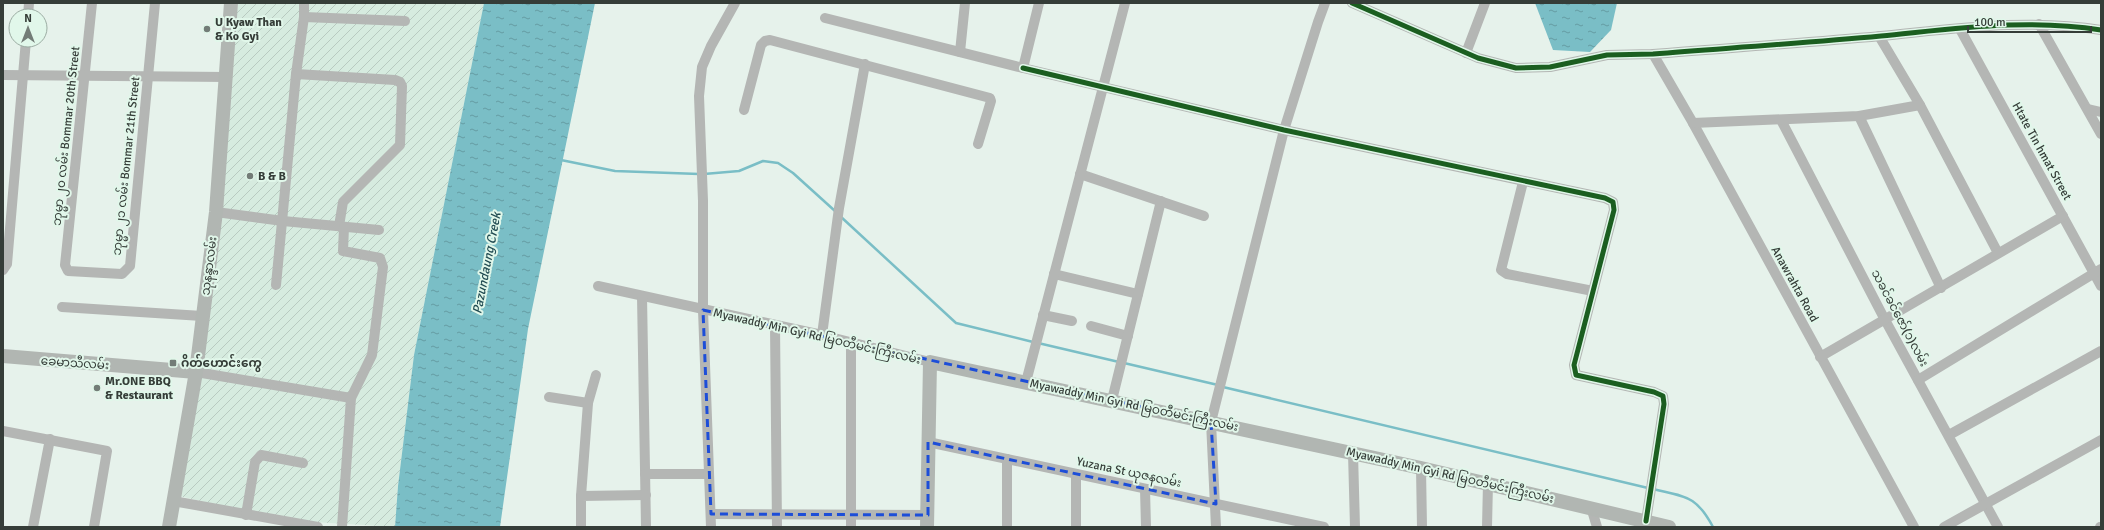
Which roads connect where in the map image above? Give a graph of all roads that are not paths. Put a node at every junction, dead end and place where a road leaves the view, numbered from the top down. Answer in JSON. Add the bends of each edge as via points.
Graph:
{"nodes":[{"id":1,"x":92,"y":3,"type":"edge"},
{"id":2,"x":155,"y":3,"type":"edge"},
{"id":3,"x":231,"y":3,"type":"edge"},
{"id":4,"x":304,"y":3,"type":"edge"},
{"id":5,"x":735,"y":3,"type":"edge"},
{"id":6,"x":965,"y":3,"type":"edge"},
{"id":7,"x":1039,"y":3,"type":"edge"},
{"id":8,"x":1124,"y":3,"type":"edge"},
{"id":9,"x":1326,"y":3,"type":"edge"},
{"id":10,"x":1352,"y":3,"type":"edge"},
{"id":11,"x":1485,"y":3,"type":"edge"},
{"id":12,"x":304,"y":17,"type":"junction"},
{"id":13,"x":825,"y":18,"type":"dead end"},
{"id":14,"x":405,"y":21,"type":"dead end"},
{"id":15,"x":2039,"y":24,"type":"junction"},
{"id":16,"x":1960,"y":29,"type":"junction"},
{"id":17,"x":2101,"y":30,"type":"edge"},
{"id":18,"x":1879,"y":36,"type":"junction"},
{"id":19,"x":25,"y":48,"type":"edge"},
{"id":20,"x":960,"y":52,"type":"junction"},
{"id":21,"x":1466,"y":53,"type":"junction"},
{"id":22,"x":1653,"y":54,"type":"junction"},
{"id":23,"x":865,"y":64,"type":"junction"},
{"id":24,"x":1022,"y":68,"type":"junction"},
{"id":25,"x":296,"y":74,"type":"junction"},
{"id":26,"x":3,"y":75,"type":"edge"},
{"id":27,"x":23,"y":75,"type":"junction"},
{"id":28,"x":86,"y":76,"type":"junction"},
{"id":29,"x":148,"y":76,"type":"junction"},
{"id":30,"x":226,"y":77,"type":"junction"},
{"id":31,"x":1102,"y":88,"type":"junction"},
{"id":32,"x":1920,"y":105,"type":"junction"},
{"id":33,"x":2088,"y":109,"type":"junction"},
{"id":34,"x":744,"y":110,"type":"dead end"},
{"id":35,"x":2101,"y":112,"type":"edge"},
{"id":36,"x":1859,"y":116,"type":"junction"},
{"id":37,"x":1781,"y":120,"type":"junction"},
{"id":38,"x":1693,"y":123,"type":"junction"},
{"id":39,"x":1284,"y":130,"type":"junction"},
{"id":40,"x":2101,"y":134,"type":"edge"},
{"id":41,"x":978,"y":144,"type":"dead end"},
{"id":42,"x":1080,"y":174,"type":"junction"},
{"id":43,"x":1523,"y":182,"type":"junction"},
{"id":44,"x":1161,"y":201,"type":"junction"},
{"id":45,"x":216,"y":212,"type":"junction"},
{"id":46,"x":1204,"y":216,"type":"dead end"},
{"id":47,"x":2063,"y":216,"type":"junction"},
{"id":48,"x":283,"y":221,"type":"junction"},
{"id":49,"x":342,"y":226,"type":"junction"},
{"id":50,"x":379,"y":230,"type":"dead end"},
{"id":51,"x":1998,"y":252,"type":"junction"},
{"id":52,"x":4,"y":269,"type":"edge"},
{"id":53,"x":68,"y":271,"type":"joint"},
{"id":54,"x":2097,"y":271,"type":"edge"},
{"id":55,"x":1054,"y":274,"type":"junction"},
{"id":56,"x":276,"y":285,"type":"dead end"},
{"id":57,"x":598,"y":286,"type":"dead end"},
{"id":58,"x":2101,"y":286,"type":"edge"},
{"id":59,"x":1941,"y":288,"type":"junction"},
{"id":60,"x":1593,"y":291,"type":"junction"},
{"id":61,"x":1138,"y":294,"type":"junction"},
{"id":62,"x":642,"y":296,"type":"junction"},
{"id":63,"x":62,"y":307,"type":"dead end"},
{"id":64,"x":703,"y":310,"type":"junction"},
{"id":65,"x":1043,"y":315,"type":"junction"},
{"id":66,"x":202,"y":316,"type":"junction"},
{"id":67,"x":1884,"y":318,"type":"junction"},
{"id":68,"x":1072,"y":321,"type":"dead end"},
{"id":69,"x":775,"y":325,"type":"junction"},
{"id":70,"x":1091,"y":326,"type":"dead end"},
{"id":71,"x":822,"y":335,"type":"junction"},
{"id":72,"x":1128,"y":336,"type":"junction"},
{"id":73,"x":851,"y":342,"type":"junction"},
{"id":74,"x":2101,"y":351,"type":"edge"},
{"id":75,"x":3,"y":356,"type":"edge"},
{"id":76,"x":1820,"y":357,"type":"junction"},
{"id":77,"x":930,"y":362,"type":"junction"},
{"id":78,"x":196,"y":372,"type":"junction"},
{"id":79,"x":596,"y":376,"type":"dead end"},
{"id":80,"x":1918,"y":380,"type":"junction"},
{"id":81,"x":1026,"y":382,"type":"junction"},
{"id":82,"x":549,"y":397,"type":"dead end"},
{"id":83,"x":351,"y":398,"type":"junction"},
{"id":84,"x":1112,"y":400,"type":"junction"},
{"id":85,"x":588,"y":403,"type":"junction"},
{"id":86,"x":1211,"y":422,"type":"junction"},
{"id":87,"x":3,"y":431,"type":"edge"},
{"id":88,"x":1949,"y":435,"type":"junction"},
{"id":89,"x":50,"y":439,"type":"junction"},
{"id":90,"x":2101,"y":440,"type":"edge"},
{"id":91,"x":928,"y":448,"type":"junction"},
{"id":92,"x":1353,"y":453,"type":"junction"},
{"id":93,"x":1007,"y":459,"type":"junction"},
{"id":94,"x":303,"y":464,"type":"dead end"},
{"id":95,"x":1421,"y":468,"type":"junction"},
{"id":96,"x":645,"y":474,"type":"junction"},
{"id":97,"x":709,"y":474,"type":"junction"},
{"id":98,"x":1076,"y":474,"type":"junction"},
{"id":99,"x":1488,"y":483,"type":"junction"},
{"id":100,"x":1145,"y":489,"type":"junction"},
{"id":101,"x":646,"y":495,"type":"junction"},
{"id":102,"x":581,"y":496,"type":"junction"},
{"id":103,"x":173,"y":501,"type":"junction"},
{"id":104,"x":1216,"y":504,"type":"junction"},
{"id":105,"x":1986,"y":505,"type":"junction"},
{"id":106,"x":1591,"y":507,"type":"junction"},
{"id":107,"x":246,"y":514,"type":"junction"},
{"id":108,"x":711,"y":514,"type":"junction"},
{"id":109,"x":777,"y":514,"type":"junction"},
{"id":110,"x":851,"y":515,"type":"junction"},
{"id":111,"x":927,"y":521,"type":"edge"},
{"id":112,"x":1646,"y":521,"type":"junction"},
{"id":113,"x":1290,"y":523,"type":"edge"},
{"id":114,"x":33,"y":527,"type":"edge"},
{"id":115,"x":94,"y":527,"type":"edge"},
{"id":116,"x":169,"y":527,"type":"edge"},
{"id":117,"x":318,"y":527,"type":"edge"},
{"id":118,"x":342,"y":527,"type":"edge"},
{"id":119,"x":581,"y":527,"type":"edge"},
{"id":120,"x":646,"y":527,"type":"edge"},
{"id":121,"x":711,"y":527,"type":"edge"},
{"id":122,"x":777,"y":527,"type":"edge"},
{"id":123,"x":851,"y":527,"type":"edge"},
{"id":124,"x":1007,"y":527,"type":"edge"},
{"id":125,"x":1076,"y":527,"type":"edge"},
{"id":126,"x":1146,"y":527,"type":"edge"},
{"id":127,"x":1216,"y":527,"type":"edge"},
{"id":128,"x":1324,"y":527,"type":"edge"},
{"id":129,"x":1355,"y":527,"type":"edge"},
{"id":130,"x":1422,"y":527,"type":"edge"},
{"id":131,"x":1487,"y":527,"type":"edge"},
{"id":132,"x":1597,"y":527,"type":"edge"},
{"id":133,"x":1669,"y":527,"type":"edge"},
{"id":134,"x":1914,"y":527,"type":"edge"},
{"id":135,"x":1944,"y":527,"type":"edge"},
{"id":136,"x":1998,"y":527,"type":"edge"}],
"edges":[{"from":1,"to":28,"type":"street","name":"ဘုမ္မာ ၂၀ လမ်း Bommar 20th Street"},
{"from":2,"to":29,"type":"street","name":"ဘုမ္မာ ၂၁ လမ်း Bommar 21th Street"},
{"from":3,"to":30,"type":"main road","name":"သုနန္ဒာလမ်း"},
{"from":4,"to":12,"type":"street"},
{"from":5,"to":64,"type":"street","via":[[702,67],[699,96]]},
{"from":6,"to":20,"type":"street"},
{"from":7,"to":24,"type":"street"},
{"from":8,"to":31,"type":"street"},
{"from":9,"to":39,"type":"street"},
{"from":10,"to":21,"type":"street"},
{"from":11,"to":21,"type":"street"},
{"from":12,"to":14,"type":"street"},
{"from":12,"to":25,"type":"street"},
{"from":13,"to":20,"type":"street"},
{"from":15,"to":16,"type":"street"},
{"from":15,"to":17,"type":"street","via":[[2067,24]]},
{"from":15,"to":33,"type":"street"},
{"from":16,"to":18,"type":"street"},
{"from":16,"to":47,"type":"street","name":"Htate Tin hmat Street"},
{"from":18,"to":22,"type":"street"},
{"from":18,"to":32,"type":"street"},
{"from":19,"to":27,"type":"street"},
{"from":20,"to":24,"type":"street"},
{"from":21,"to":22,"type":"street","via":[[1516,68],[1550,67],[1607,56]]},
{"from":22,"to":38,"type":"street","name":"Anawrahta Road"},
{"from":23,"to":34,"type":"street","via":[[770,40],[764,41]]},
{"from":23,"to":41,"type":"street","via":[[990,98]]},
{"from":23,"to":71,"type":"street","via":[[839,208]]},
{"from":24,"to":31,"type":"street"},
{"from":25,"to":48,"type":"street"},
{"from":25,"to":49,"type":"street","via":[[395,80],[402,86],[400,145],[343,202]]},
{"from":26,"to":27,"type":"street"},
{"from":27,"to":28,"type":"street"},
{"from":27,"to":52,"type":"street"},
{"from":28,"to":29,"type":"street"},
{"from":28,"to":53,"type":"street","name":"ဘုမ္မာ ၂၀ လမ်း Bommar 20th Street","via":[[65,265]]},
{"from":29,"to":30,"type":"street"},
{"from":29,"to":53,"type":"street","name":"ဘုမ္မာ ၂၁ လမ်း Bommar 21th Street","via":[[130,266],[122,274]]},
{"from":30,"to":45,"type":"main road","name":"သုနန္ဒာလမ်း"},
{"from":31,"to":39,"type":"street"},
{"from":31,"to":42,"type":"street"},
{"from":32,"to":36,"type":"street"},
{"from":32,"to":51,"type":"street"},
{"from":33,"to":35,"type":"street"},
{"from":33,"to":40,"type":"street"},
{"from":36,"to":37,"type":"street"},
{"from":36,"to":59,"type":"street"},
{"from":37,"to":38,"type":"street"},
{"from":37,"to":67,"type":"street","name":"သခင်ခင်ဇော်(၁)လမ်း"},
{"from":38,"to":76,"type":"street","name":"Anawrahta Road"},
{"from":39,"to":43,"type":"street"},
{"from":39,"to":86,"type":"street"},
{"from":42,"to":44,"type":"street"},
{"from":42,"to":55,"type":"street"},
{"from":43,"to":60,"type":"street","via":[[1605,198],[1613,202],[1614,210]]},
{"from":43,"to":60,"type":"street","via":[[1501,270],[1508,274]]},
{"from":44,"to":46,"type":"street"},
{"from":44,"to":61,"type":"street"},
{"from":45,"to":48,"type":"street"},
{"from":45,"to":66,"type":"main road","name":"သုနန္ဒာလမ်း"},
{"from":47,"to":51,"type":"street"},
{"from":47,"to":54,"type":"street","name":"Htate Tin hmat Street"},
{"from":48,"to":49,"type":"street"},
{"from":48,"to":56,"type":"street"},
{"from":49,"to":50,"type":"street"},
{"from":49,"to":83,"type":"street","via":[[343,251],[377,257],[383,264],[372,355]]},
{"from":51,"to":59,"type":"street"},
{"from":54,"to":58,"type":"street","name":"Htate Tin hmat Street"},
{"from":54,"to":80,"type":"street"},
{"from":55,"to":61,"type":"street"},
{"from":55,"to":65,"type":"street"},
{"from":57,"to":62,"type":"street","name":"Myawaddy Min Gyi Rd မြဝတီမင်းကြီးလမ်း"},
{"from":59,"to":67,"type":"street"},
{"from":60,"to":112,"type":"street","via":[[1574,365],[1576,375],[1663,396],[1664,404]]},
{"from":61,"to":72,"type":"street"},
{"from":62,"to":64,"type":"street","name":"Myawaddy Min Gyi Rd မြဝတီမင်းကြီးလမ်း"},
{"from":62,"to":96,"type":"street"},
{"from":63,"to":66,"type":"street"},
{"from":64,"to":69,"type":"street","name":"Myawaddy Min Gyi Rd မြဝတီမင်းကြီးလမ်း"},
{"from":64,"to":97,"type":"street"},
{"from":65,"to":68,"type":"street"},
{"from":65,"to":81,"type":"street"},
{"from":66,"to":78,"type":"main road","name":"သုနန္ဒာလမ်း"},
{"from":67,"to":76,"type":"street"},
{"from":67,"to":80,"type":"street","name":"သခင်ခင်ဇော်(၁)လမ်း"},
{"from":69,"to":71,"type":"street","name":"Myawaddy Min Gyi Rd မြဝတီမင်းကြီးလမ်း"},
{"from":69,"to":109,"type":"street"},
{"from":70,"to":72,"type":"street"},
{"from":71,"to":73,"type":"street","name":"Myawaddy Min Gyi Rd မြဝတီမင်းကြီးလမ်း"},
{"from":72,"to":84,"type":"street"},
{"from":73,"to":77,"type":"street","name":"Myawaddy Min Gyi Rd မြဝတီမင်းကြီးလမ်း"},
{"from":73,"to":110,"type":"street"},
{"from":74,"to":88,"type":"street"},
{"from":75,"to":78,"type":"main road","name":"ခေမာသီလမ်း"},
{"from":76,"to":134,"type":"street","name":"Anawrahta Road"},
{"from":77,"to":81,"type":"main road","name":"Myawaddy Min Gyi Rd မြဝတီမင်းကြီးလမ်း"},
{"from":77,"to":91,"type":"main road"},
{"from":78,"to":83,"type":"street"},
{"from":78,"to":103,"type":"main road","name":"သုနန္ဒာလမ်း"},
{"from":79,"to":85,"type":"street"},
{"from":80,"to":88,"type":"street","name":"သခင်ခင်ဇော်(၁)လမ်း"},
{"from":81,"to":84,"type":"main road","name":"Myawaddy Min Gyi Rd မြဝတီမင်းကြီးလမ်း"},
{"from":82,"to":85,"type":"street"},
{"from":83,"to":118,"type":"street"},
{"from":84,"to":86,"type":"main road","name":"Myawaddy Min Gyi Rd မြဝတီမင်းကြီးလမ်း"},
{"from":85,"to":102,"type":"street"},
{"from":86,"to":92,"type":"main road","name":"Myawaddy Min Gyi Rd မြဝတီမင်းကြီးလမ်း"},
{"from":86,"to":104,"type":"street"},
{"from":87,"to":89,"type":"street"},
{"from":88,"to":105,"type":"street","name":"သခင်ခင်ဇော်(၁)လမ်း"},
{"from":89,"to":114,"type":"street"},
{"from":89,"to":115,"type":"street","via":[[107,451]]},
{"from":90,"to":105,"type":"street"},
{"from":91,"to":93,"type":"street","name":"Yuzana St ယုဇနလမ်း"},
{"from":91,"to":111,"type":"main road"},
{"from":92,"to":95,"type":"main road","name":"Myawaddy Min Gyi Rd မြဝတီမင်းကြီးလမ်း"},
{"from":92,"to":129,"type":"street"},
{"from":93,"to":98,"type":"street","name":"Yuzana St ယုဇနလမ်း"},
{"from":93,"to":124,"type":"street"},
{"from":94,"to":107,"type":"street","via":[[261,455],[255,462]]},
{"from":95,"to":99,"type":"main road","name":"Myawaddy Min Gyi Rd မြဝတီမင်းကြီးလမ်း"},
{"from":95,"to":130,"type":"street"},
{"from":96,"to":97,"type":"street"},
{"from":96,"to":101,"type":"street"},
{"from":97,"to":108,"type":"street"},
{"from":98,"to":100,"type":"street","name":"Yuzana St ယုဇနလမ်း"},
{"from":98,"to":125,"type":"street"},
{"from":99,"to":106,"type":"main road","name":"Myawaddy Min Gyi Rd မြဝတီမင်းကြီးလမ်း"},
{"from":99,"to":131,"type":"street"},
{"from":100,"to":104,"type":"street","name":"Yuzana St ယုဇနလမ်း"},
{"from":100,"to":126,"type":"street"},
{"from":101,"to":102,"type":"street"},
{"from":101,"to":120,"type":"street"},
{"from":102,"to":119,"type":"street"},
{"from":103,"to":107,"type":"street"},
{"from":103,"to":116,"type":"main road","name":"သုနန္ဒာလမ်း"},
{"from":104,"to":113,"type":"street","name":"Yuzana St ယုဇနလမ်း"},
{"from":104,"to":127,"type":"street"},
{"from":105,"to":135,"type":"street"},
{"from":105,"to":136,"type":"street","name":"သခင်ခင်ဇော်(၁)လမ်း"},
{"from":106,"to":112,"type":"main road","name":"Myawaddy Min Gyi Rd မြဝတီမင်းကြီးလမ်း"},
{"from":106,"to":132,"type":"street"},
{"from":107,"to":117,"type":"street"},
{"from":108,"to":109,"type":"street"},
{"from":108,"to":121,"type":"street"},
{"from":109,"to":110,"type":"street"},
{"from":109,"to":122,"type":"street"},
{"from":110,"to":111,"type":"street"},
{"from":110,"to":123,"type":"street"},
{"from":112,"to":133,"type":"main road","name":"Myawaddy Min Gyi Rd မြဝတီမင်းကြီးလမ်း"},
{"from":113,"to":128,"type":"street","name":"Yuzana St ယုဇနလမ်း"}]}
